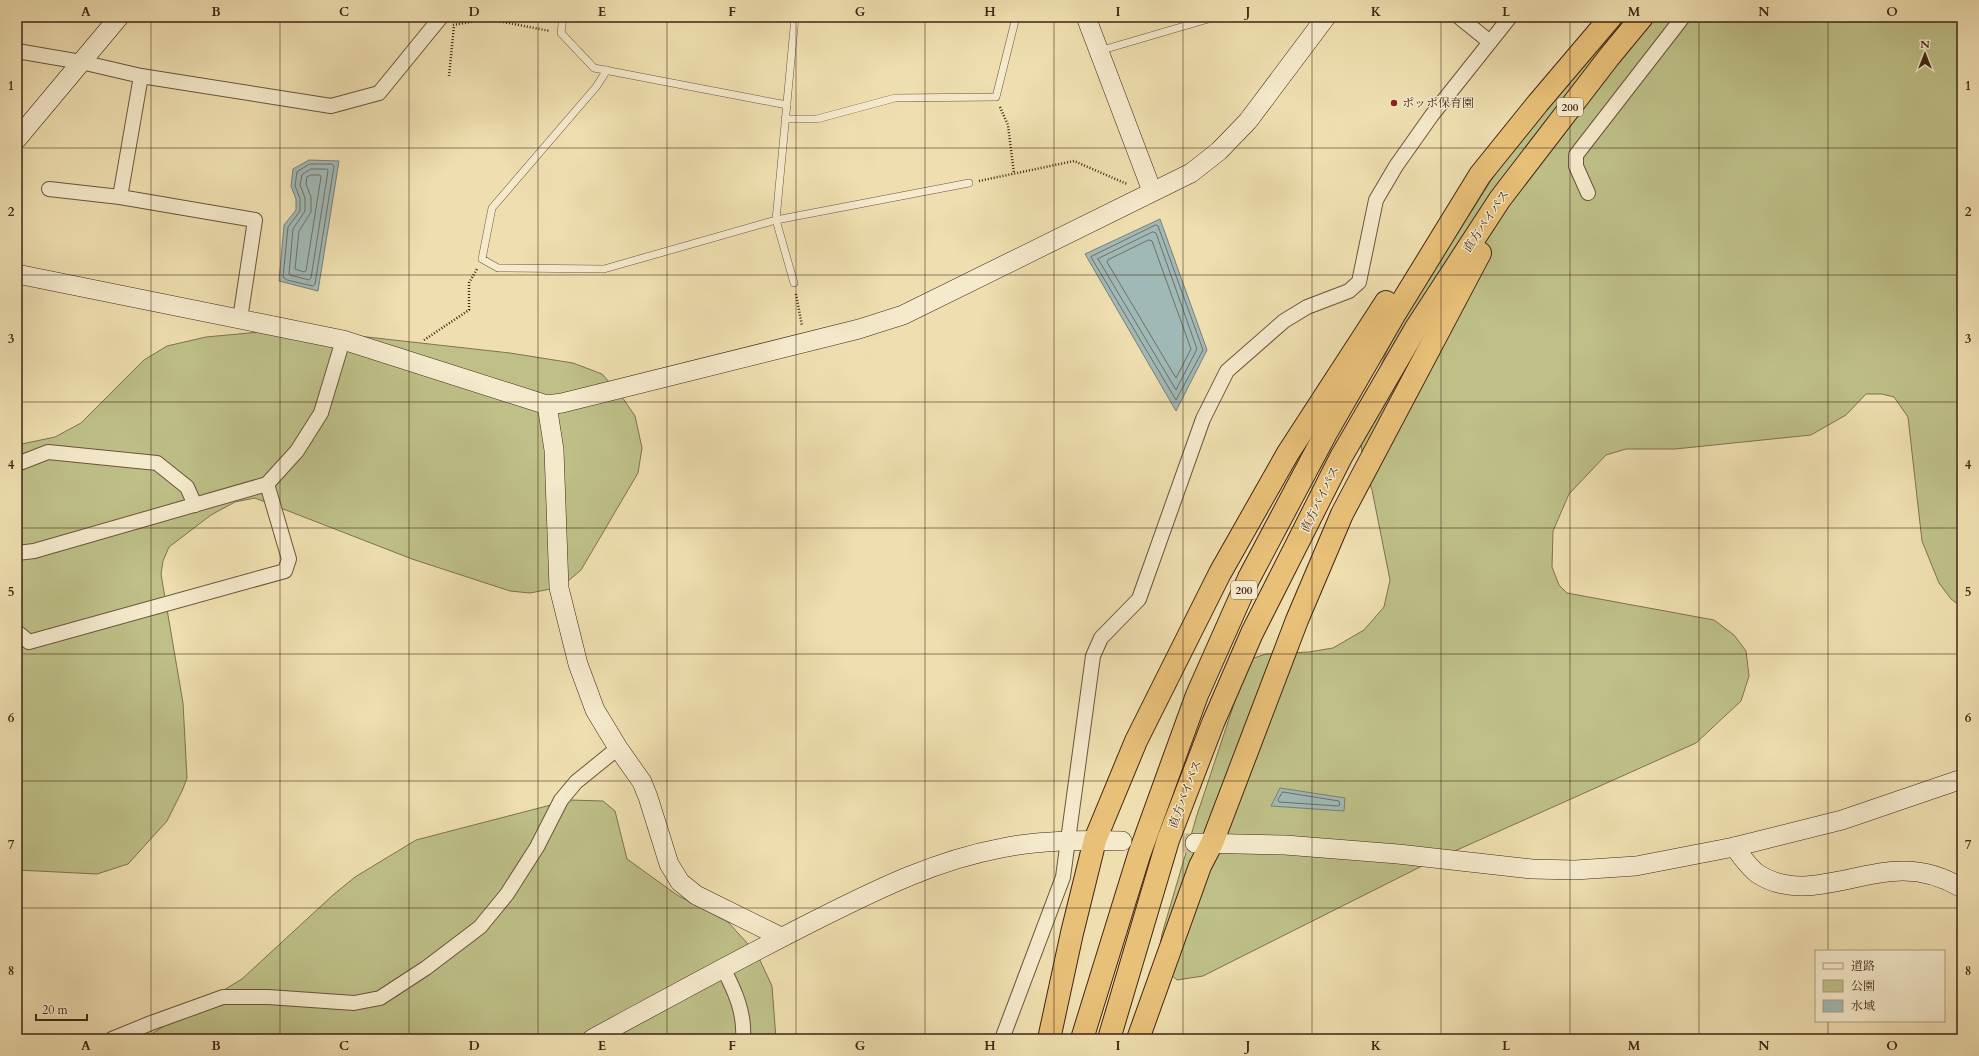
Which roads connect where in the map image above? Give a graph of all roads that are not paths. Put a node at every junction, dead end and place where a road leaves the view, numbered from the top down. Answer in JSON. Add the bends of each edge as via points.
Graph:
{"nodes":[{"id":1,"x":119,"y":17,"type":"edge"},
{"id":2,"x":441,"y":17,"type":"edge"},
{"id":3,"x":563,"y":17,"type":"edge"},
{"id":4,"x":795,"y":17,"type":"edge"},
{"id":5,"x":1016,"y":17,"type":"edge"},
{"id":6,"x":1086,"y":17,"type":"edge"},
{"id":7,"x":1215,"y":17,"type":"edge"},
{"id":8,"x":1326,"y":17,"type":"edge"},
{"id":9,"x":1459,"y":17,"type":"edge"},
{"id":10,"x":1510,"y":17,"type":"edge"},
{"id":11,"x":1611,"y":17,"type":"edge"},
{"id":12,"x":1642,"y":17,"type":"edge"},
{"id":13,"x":1684,"y":17,"type":"edge"},
{"id":14,"x":1490,"y":42,"type":"junction"},
{"id":15,"x":17,"y":51,"type":"edge"},
{"id":16,"x":1099,"y":51,"type":"junction"},
{"id":17,"x":81,"y":62,"type":"junction"},
{"id":18,"x":607,"y":70,"type":"junction"},
{"id":19,"x":141,"y":76,"type":"junction"},
{"id":20,"x":787,"y":105,"type":"junction"},
{"id":21,"x":786,"y":119,"type":"junction"},
{"id":22,"x":17,"y":139,"type":"edge"},
{"id":23,"x":1480,"y":175,"type":"junction"},
{"id":24,"x":969,"y":183,"type":"road end"},
{"id":25,"x":49,"y":189,"type":"dead end"},
{"id":26,"x":1152,"y":191,"type":"junction"},
{"id":27,"x":1588,"y":193,"type":"dead end"},
{"id":28,"x":120,"y":197,"type":"junction"},
{"id":29,"x":1500,"y":199,"type":"junction"},
{"id":30,"x":776,"y":220,"type":"junction"},
{"id":31,"x":17,"y":274,"type":"edge"},
{"id":32,"x":794,"y":283,"type":"road end"},
{"id":33,"x":240,"y":318,"type":"junction"},
{"id":34,"x":343,"y":340,"type":"junction"},
{"id":35,"x":547,"y":405,"type":"junction"},
{"id":36,"x":17,"y":464,"type":"edge"},
{"id":37,"x":267,"y":484,"type":"junction"},
{"id":38,"x":195,"y":505,"type":"junction"},
{"id":39,"x":17,"y":553,"type":"edge"},
{"id":40,"x":17,"y":632,"type":"edge"},
{"id":41,"x":618,"y":748,"type":"junction"},
{"id":42,"x":1962,"y":779,"type":"edge"},
{"id":43,"x":1095,"y":840,"type":"junction"},
{"id":44,"x":1069,"y":841,"type":"junction"},
{"id":45,"x":1122,"y":841,"type":"dead end"},
{"id":46,"x":1204,"y":843,"type":"junction"},
{"id":47,"x":1734,"y":847,"type":"junction"},
{"id":48,"x":1962,"y":888,"type":"edge"},
{"id":49,"x":781,"y":937,"type":"junction"},
{"id":50,"x":723,"y":968,"type":"junction"},
{"id":51,"x":112,"y":1039,"type":"edge"},
{"id":52,"x":592,"y":1039,"type":"edge"},
{"id":53,"x":743,"y":1039,"type":"edge"},
{"id":54,"x":1002,"y":1039,"type":"edge"},
{"id":55,"x":1049,"y":1039,"type":"edge"},
{"id":56,"x":1082,"y":1039,"type":"edge"},
{"id":57,"x":1109,"y":1039,"type":"edge"},
{"id":58,"x":1138,"y":1039,"type":"edge"}],
"edges":[{"from":1,"to":17,"type":"street"},
{"from":2,"to":19,"type":"street","via":[[379,93],[331,106]]},
{"from":3,"to":18,"type":"lane","via":[[561,32],[594,68]]},
{"from":4,"to":20,"type":"lane"},
{"from":5,"to":21,"type":"lane","via":[[996,97],[895,98],[817,120]]},
{"from":6,"to":16,"type":"street"},
{"from":7,"to":16,"type":"lane"},
{"from":8,"to":26,"type":"street","via":[[1248,121],[1219,151],[1191,172]]},
{"from":9,"to":14,"type":"street"},
{"from":10,"to":14,"type":"street"},
{"from":11,"to":23,"type":"highway","name":"直方バイパス","number":"200"},
{"from":12,"to":29,"type":"highway","name":"直方バイパス","number":"200"},
{"from":13,"to":27,"type":"street","via":[[1576,155],[1576,166]]},
{"from":14,"to":44,"type":"street","via":[[1432,115],[1396,166],[1376,200],[1359,282],[1349,291],[1307,307],[1284,321],[1227,371],[1203,420],[1139,599],[1101,638],[1093,656]]},
{"from":15,"to":17,"type":"street"},
{"from":16,"to":26,"type":"street"},
{"from":17,"to":19,"type":"street"},
{"from":17,"to":22,"type":"street"},
{"from":18,"to":20,"type":"lane"},
{"from":18,"to":30,"type":"lane","via":[[596,87],[492,208],[482,260],[498,268],[604,270]]},
{"from":19,"to":28,"type":"street"},
{"from":20,"to":21,"type":"lane"},
{"from":21,"to":30,"type":"lane"},
{"from":23,"to":43,"type":"highway","via":[[1440,218],[1288,452],[1220,574],[1136,741]]},
{"from":23,"to":56,"type":"highway","name":"直方バイパス","number":"200","via":[[1390,321],[1326,433],[1249,578],[1197,695],[1139,856]]},
{"from":24,"to":30,"type":"lane"},
{"from":25,"to":28,"type":"street"},
{"from":26,"to":35,"type":"street","via":[[903,315],[859,329]]},
{"from":28,"to":33,"type":"street","via":[[255,220]]},
{"from":29,"to":46,"type":"highway","via":[[1482,248],[1342,514]]},
{"from":29,"to":57,"type":"highway","name":"直方バイパス","number":"200","via":[[1416,328],[1340,457],[1252,633],[1213,723],[1168,840]]},
{"from":30,"to":32,"type":"lane"},
{"from":31,"to":33,"type":"street"},
{"from":33,"to":34,"type":"street"},
{"from":34,"to":35,"type":"street"},
{"from":34,"to":37,"type":"street","via":[[321,413],[297,451]]},
{"from":35,"to":41,"type":"street","via":[[554,450],[559,588],[578,664],[595,710]]},
{"from":36,"to":38,"type":"street","via":[[48,452],[157,462],[187,487]]},
{"from":37,"to":38,"type":"street"},
{"from":37,"to":40,"type":"street","via":[[290,559],[285,571],[29,642]]},
{"from":38,"to":39,"type":"street","via":[[34,551]]},
{"from":41,"to":49,"type":"street","via":[[642,782],[669,864],[680,882],[696,895]]},
{"from":41,"to":51,"type":"street","via":[[576,782],[561,800],[537,847],[508,894],[480,927],[426,968],[380,998],[354,1003],[268,997],[223,997]]},
{"from":42,"to":47,"type":"street","via":[[1842,820]]},
{"from":43,"to":44,"type":"street"},
{"from":43,"to":45,"type":"street"},
{"from":43,"to":55,"type":"highway"},
{"from":44,"to":49,"type":"street","via":[[1002,848],[933,866],[884,886]]},
{"from":44,"to":54,"type":"street","via":[[1063,877]]},
{"from":46,"to":47,"type":"street","via":[[1285,845],[1532,869],[1575,870],[1636,866]]},
{"from":46,"to":58,"type":"highway","via":[[1200,866]]},
{"from":47,"to":48,"type":"street","via":[[1757,874],[1780,884],[1802,887],[1903,871],[1928,873]]},
{"from":49,"to":50,"type":"street"},
{"from":50,"to":52,"type":"street"},
{"from":50,"to":53,"type":"street","via":[[736,992],[744,1024]]}]}
